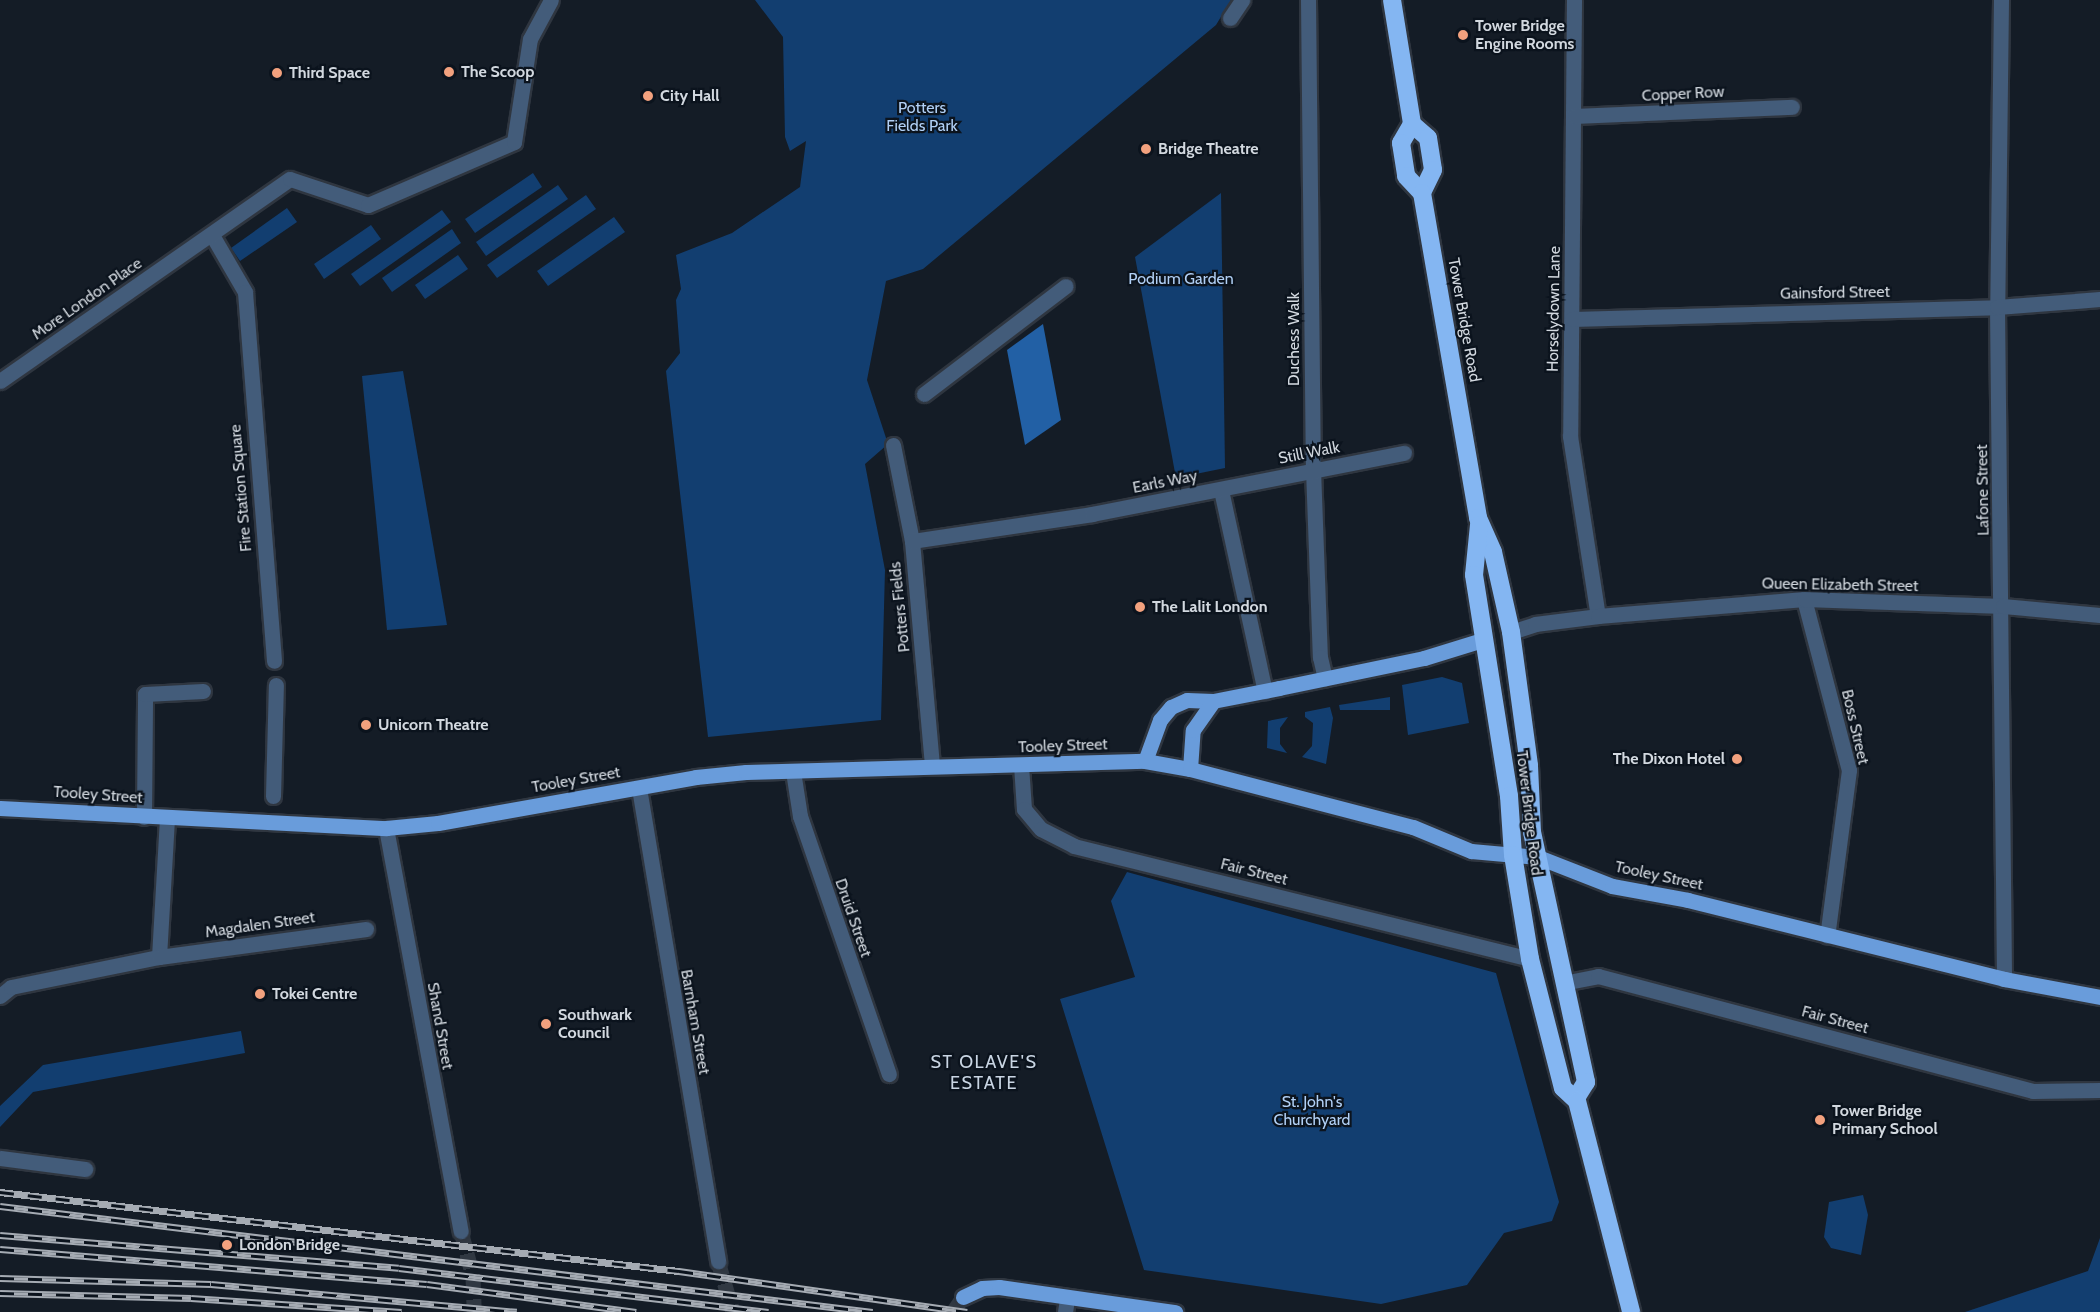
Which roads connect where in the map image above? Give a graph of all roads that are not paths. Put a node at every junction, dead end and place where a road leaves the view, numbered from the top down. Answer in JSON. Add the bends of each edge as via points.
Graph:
{"nodes":[{"id":1,"x":551,"y":0,"type":"edge"},
{"id":2,"x":1242,"y":0,"type":"edge"},
{"id":3,"x":1308,"y":0,"type":"edge"},
{"id":4,"x":1392,"y":0,"type":"edge"},
{"id":5,"x":1574,"y":0,"type":"edge"},
{"id":6,"x":2001,"y":0,"type":"edge"},
{"id":7,"x":1230,"y":18,"type":"dead end"},
{"id":8,"x":1792,"y":107,"type":"dead end"},
{"id":9,"x":1575,"y":116,"type":"junction"},
{"id":10,"x":1412,"y":124,"type":"junction"},
{"id":11,"x":1422,"y":193,"type":"junction"},
{"id":12,"x":212,"y":235,"type":"junction"},
{"id":13,"x":1066,"y":285,"type":"dead end"},
{"id":14,"x":2100,"y":299,"type":"edge"},
{"id":15,"x":1997,"y":307,"type":"junction"},
{"id":16,"x":1572,"y":319,"type":"junction"},
{"id":17,"x":0,"y":381,"type":"edge"},
{"id":18,"x":924,"y":394,"type":"dead end"},
{"id":19,"x":893,"y":445,"type":"dead end"},
{"id":20,"x":1404,"y":453,"type":"dead end"},
{"id":21,"x":1313,"y":470,"type":"junction"},
{"id":22,"x":1221,"y":490,"type":"junction"},
{"id":23,"x":1479,"y":525,"type":"junction"},
{"id":24,"x":912,"y":541,"type":"junction"},
{"id":25,"x":1804,"y":599,"type":"junction"},
{"id":26,"x":2003,"y":606,"type":"junction"},
{"id":27,"x":2100,"y":615,"type":"edge"},
{"id":28,"x":1598,"y":616,"type":"junction"},
{"id":29,"x":1511,"y":632,"type":"junction"},
{"id":30,"x":1482,"y":640,"type":"junction"},
{"id":31,"x":274,"y":662,"type":"dead end"},
{"id":32,"x":1325,"y":678,"type":"junction"},
{"id":33,"x":276,"y":685,"type":"dead end"},
{"id":34,"x":203,"y":691,"type":"dead end"},
{"id":35,"x":1265,"y":691,"type":"junction"},
{"id":36,"x":1213,"y":700,"type":"junction"},
{"id":37,"x":1145,"y":761,"type":"junction"},
{"id":38,"x":1021,"y":765,"type":"junction"},
{"id":39,"x":932,"y":766,"type":"junction"},
{"id":40,"x":1190,"y":769,"type":"junction"},
{"id":41,"x":793,"y":771,"type":"junction"},
{"id":42,"x":639,"y":788,"type":"junction"},
{"id":43,"x":273,"y":796,"type":"dead end"},
{"id":44,"x":0,"y":808,"type":"edge"},
{"id":45,"x":144,"y":817,"type":"junction"},
{"id":46,"x":167,"y":818,"type":"junction"},
{"id":47,"x":386,"y":828,"type":"junction"},
{"id":48,"x":1513,"y":855,"type":"junction"},
{"id":49,"x":1538,"y":857,"type":"junction"},
{"id":50,"x":366,"y":929,"type":"dead end"},
{"id":51,"x":1827,"y":936,"type":"junction"},
{"id":52,"x":159,"y":957,"type":"junction"},
{"id":53,"x":1530,"y":959,"type":"junction"},
{"id":54,"x":2004,"y":979,"type":"junction"},
{"id":55,"x":1563,"y":983,"type":"junction"},
{"id":56,"x":0,"y":996,"type":"edge"},
{"id":57,"x":2100,"y":997,"type":"edge"},
{"id":58,"x":889,"y":1074,"type":"dead end"},
{"id":59,"x":2100,"y":1090,"type":"edge"},
{"id":60,"x":1576,"y":1098,"type":"junction"},
{"id":61,"x":0,"y":1158,"type":"edge"},
{"id":62,"x":85,"y":1169,"type":"dead end"},
{"id":63,"x":460,"y":1231,"type":"tunnel mouth"},
{"id":64,"x":718,"y":1261,"type":"tunnel mouth"},
{"id":65,"x":963,"y":1298,"type":"tunnel mouth"},
{"id":66,"x":1066,"y":1306,"type":"edge"},
{"id":67,"x":1142,"y":1310,"type":"edge"},
{"id":68,"x":1175,"y":1312,"type":"edge"},
{"id":69,"x":1631,"y":1312,"type":"edge"}],
"edges":[{"from":1,"to":12,"type":"street","name":"More London Place","via":[[530,39],[514,142],[368,205],[290,179]]},
{"from":2,"to":7,"type":"street"},
{"from":3,"to":21,"type":"street","name":"Duchess Walk"},
{"from":4,"to":10,"type":"highway","name":"Tower Bridge Road"},
{"from":5,"to":9,"type":"street","name":"Horselydown Lane"},
{"from":6,"to":15,"type":"street","name":"Lafone Street"},
{"from":8,"to":9,"type":"street","name":"Copper Row"},
{"from":9,"to":16,"type":"street","name":"Horselydown Lane"},
{"from":10,"to":11,"type":"highway","name":"Tower Bridge Road","via":[[1401,142],[1406,176]]},
{"from":10,"to":11,"type":"highway","name":"Tower Bridge Road","via":[[1428,138],[1433,171]]},
{"from":11,"to":23,"type":"highway","name":"Tower Bridge Road"},
{"from":12,"to":17,"type":"street","name":"More London Place"},
{"from":12,"to":31,"type":"street","name":"Fire Station Square","via":[[244,292]]},
{"from":13,"to":18,"type":"street"},
{"from":14,"to":15,"type":"street","name":"Gainsford Street"},
{"from":15,"to":16,"type":"street","name":"Gainsford Street"},
{"from":15,"to":26,"type":"street","name":"Lafone Street"},
{"from":16,"to":28,"type":"street","name":"Horselydown Lane","via":[[1570,436]]},
{"from":19,"to":24,"type":"street","name":"Potters Fields"},
{"from":20,"to":21,"type":"street","name":"Still Walk"},
{"from":21,"to":22,"type":"street","name":"Still Walk"},
{"from":21,"to":32,"type":"street","name":"Duchess Walk","via":[[1320,657]]},
{"from":22,"to":24,"type":"street","name":"Earls Way"},
{"from":22,"to":35,"type":"street","name":"Earls Way"},
{"from":23,"to":29,"type":"highway","name":"Tower Bridge Road","via":[[1493,552]]},
{"from":23,"to":30,"type":"highway","name":"Tower Bridge Road","via":[[1474,575]]},
{"from":24,"to":39,"type":"street","name":"Potters Fields"},
{"from":25,"to":26,"type":"street","name":"Queen Elizabeth Street"},
{"from":25,"to":28,"type":"street","name":"Queen Elizabeth Street"},
{"from":25,"to":51,"type":"street","name":"Boss Street","via":[[1849,770]]},
{"from":26,"to":27,"type":"street","name":"Queen Elizabeth Street"},
{"from":26,"to":54,"type":"street","name":"Lafone Street"},
{"from":28,"to":29,"type":"street","name":"Queen Elizabeth Street","via":[[1535,624]]},
{"from":29,"to":49,"type":"highway","name":"Tower Bridge Road"},
{"from":30,"to":32,"type":"main road","via":[[1424,658]]},
{"from":30,"to":48,"type":"highway","name":"Tower Bridge Road","via":[[1509,796]]},
{"from":32,"to":35,"type":"main road"},
{"from":33,"to":43,"type":"street"},
{"from":34,"to":45,"type":"street","via":[[145,694]]},
{"from":35,"to":36,"type":"main road"},
{"from":36,"to":37,"type":"main road","via":[[1187,700],[1171,707],[1154,731]]},
{"from":36,"to":40,"type":"main road","via":[[1192,730]]},
{"from":37,"to":38,"type":"main road","name":"Tooley Street"},
{"from":37,"to":40,"type":"main road","name":"Tooley Street"},
{"from":38,"to":39,"type":"main road","name":"Tooley Street"},
{"from":38,"to":53,"type":"street","name":"Fair Street","via":[[1024,809],[1041,829],[1074,846]]},
{"from":39,"to":41,"type":"main road","name":"Tooley Street"},
{"from":40,"to":48,"type":"main road","name":"Tooley Street","via":[[1413,827],[1471,851]]},
{"from":41,"to":42,"type":"main road","name":"Tooley Street","via":[[696,777]]},
{"from":41,"to":58,"type":"street","name":"Druid Street","via":[[800,816]]},
{"from":42,"to":47,"type":"main road","name":"Tooley Street","via":[[438,823]]},
{"from":42,"to":64,"type":"street","name":"Barnham Street"},
{"from":44,"to":45,"type":"main road","name":"Tooley Street"},
{"from":45,"to":46,"type":"main road","name":"Tooley Street"},
{"from":46,"to":47,"type":"main road","name":"Tooley Street"},
{"from":46,"to":52,"type":"street"},
{"from":47,"to":63,"type":"street","name":"Shand Street"},
{"from":48,"to":49,"type":"main road","name":"Tooley Street"},
{"from":48,"to":53,"type":"highway","name":"Tower Bridge Road"},
{"from":49,"to":51,"type":"main road","name":"Tooley Street","via":[[1612,886],[1688,900]]},
{"from":49,"to":55,"type":"highway","name":"Tower Bridge Road"},
{"from":50,"to":52,"type":"street","name":"Magdalen Street"},
{"from":51,"to":54,"type":"main road","name":"Tooley Street"},
{"from":52,"to":56,"type":"street","name":"Magdalen Street","via":[[11,987]]},
{"from":53,"to":60,"type":"highway","name":"Tower Bridge Road","via":[[1563,1088]]},
{"from":54,"to":57,"type":"main road","name":"Tooley Street"},
{"from":55,"to":59,"type":"street","name":"Fair Street","via":[[1598,976],[2034,1091]]},
{"from":55,"to":60,"type":"highway","name":"Tower Bridge Road","via":[[1586,1082]]},
{"from":60,"to":69,"type":"highway","name":"Tower Bridge Road"},
{"from":61,"to":62,"type":"street"},
{"from":65,"to":66,"type":"main road","via":[[982,1288],[999,1287]]},
{"from":66,"to":67,"type":"main road"},
{"from":67,"to":68,"type":"main road"}]}
